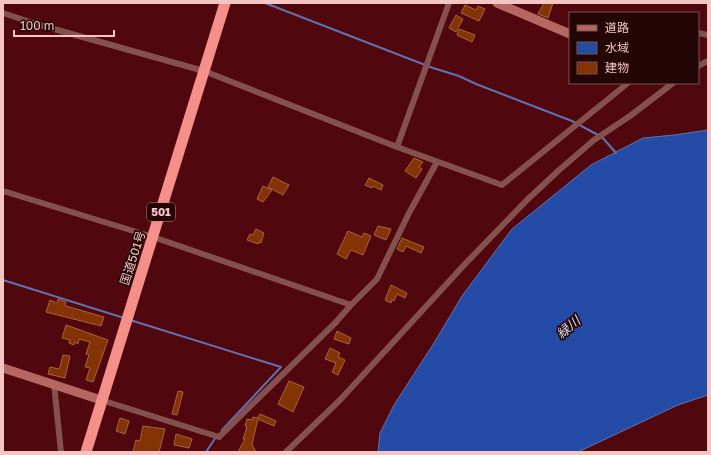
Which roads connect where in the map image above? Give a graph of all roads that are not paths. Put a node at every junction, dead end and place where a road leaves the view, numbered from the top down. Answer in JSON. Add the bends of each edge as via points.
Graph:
{"nodes":[{"id":1,"x":225,"y":3,"type":"edge"},
{"id":2,"x":449,"y":3,"type":"edge"},
{"id":3,"x":498,"y":3,"type":"edge"},
{"id":4,"x":3,"y":13,"type":"edge"},
{"id":5,"x":569,"y":34,"type":"edge"},
{"id":6,"x":708,"y":61,"type":"edge"},
{"id":7,"x":699,"y":66,"type":"edge"},
{"id":8,"x":204,"y":71,"type":"junction"},
{"id":9,"x":627,"y":84,"type":"edge"},
{"id":10,"x":672,"y":84,"type":"edge"},
{"id":11,"x":397,"y":147,"type":"junction"},
{"id":12,"x":437,"y":162,"type":"junction"},
{"id":13,"x":3,"y":191,"type":"edge"},
{"id":14,"x":153,"y":237,"type":"junction"},
{"id":15,"x":351,"y":304,"type":"junction"},
{"id":16,"x":3,"y":368,"type":"edge"},
{"id":17,"x":54,"y":384,"type":"junction"},
{"id":18,"x":101,"y":400,"type":"junction"},
{"id":19,"x":61,"y":452,"type":"edge"},
{"id":20,"x":86,"y":452,"type":"edge"},
{"id":21,"x":286,"y":452,"type":"edge"}],
"edges":[{"from":1,"to":8,"type":"highway","name":"国道501号","number":"501"},
{"from":2,"to":11,"type":"street"},
{"from":3,"to":5,"type":"street"},
{"from":4,"to":8,"type":"street"},
{"from":6,"to":7,"type":"street"},
{"from":8,"to":11,"type":"street"},
{"from":8,"to":14,"type":"highway","name":"国道501号","number":"501"},
{"from":9,"to":12,"type":"street","via":[[502,185]]},
{"from":10,"to":21,"type":"street","via":[[594,140],[532,195],[340,400]]},
{"from":11,"to":12,"type":"street"},
{"from":12,"to":15,"type":"street","via":[[377,279]]},
{"from":13,"to":14,"type":"street"},
{"from":14,"to":15,"type":"street"},
{"from":14,"to":18,"type":"highway","name":"国道501号","number":"501"},
{"from":15,"to":18,"type":"street","via":[[336,322],[219,437]]},
{"from":16,"to":17,"type":"street"},
{"from":17,"to":18,"type":"street"},
{"from":17,"to":19,"type":"street"},
{"from":18,"to":20,"type":"highway","name":"国道501号","number":"501"}]}
